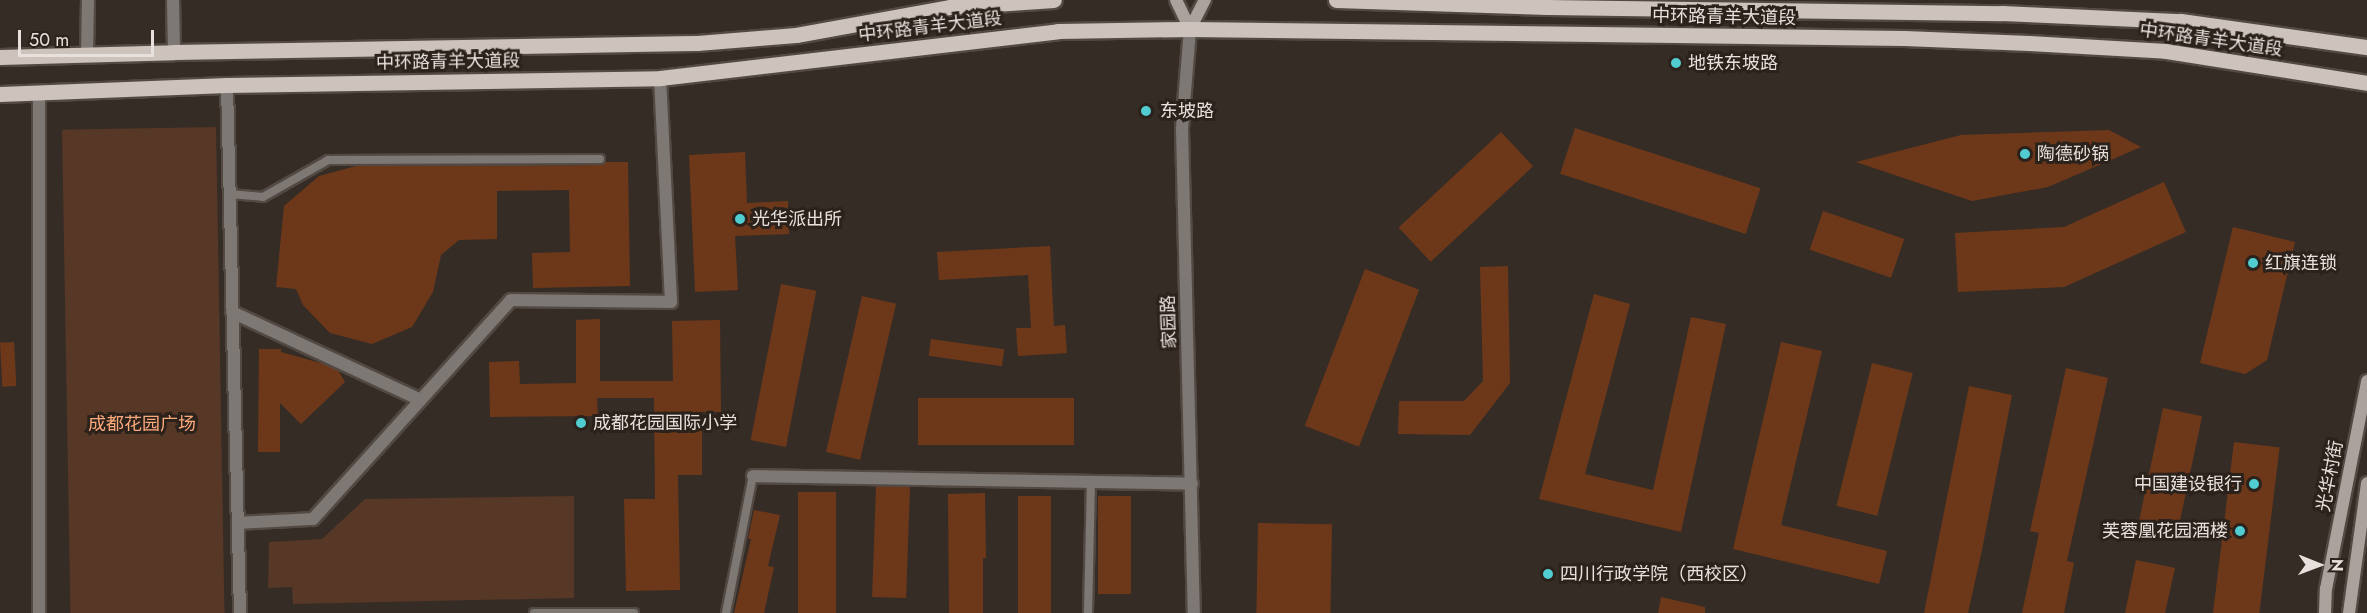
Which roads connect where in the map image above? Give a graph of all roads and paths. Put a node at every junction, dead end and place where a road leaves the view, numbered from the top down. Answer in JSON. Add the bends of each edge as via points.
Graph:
{"nodes":[{"id":1,"x":88,"y":0,"type":"edge"},
{"id":2,"x":173,"y":0,"type":"edge"},
{"id":3,"x":1053,"y":0,"type":"edge"},
{"id":4,"x":1176,"y":0,"type":"edge"},
{"id":5,"x":1205,"y":0,"type":"edge"},
{"id":6,"x":1336,"y":0,"type":"edge"},
{"id":7,"x":2002,"y":7,"type":"edge"},
{"id":8,"x":1190,"y":29,"type":"junction"},
{"id":9,"x":2367,"y":47,"type":"edge"},
{"id":10,"x":174,"y":52,"type":"junction"},
{"id":11,"x":87,"y":55,"type":"junction"},
{"id":12,"x":0,"y":57,"type":"edge"},
{"id":13,"x":660,"y":78,"type":"junction"},
{"id":14,"x":2367,"y":83,"type":"edge"},
{"id":15,"x":227,"y":85,"type":"junction"},
{"id":16,"x":39,"y":93,"type":"junction"},
{"id":17,"x":0,"y":94,"type":"edge"},
{"id":18,"x":600,"y":159,"type":"dead end"},
{"id":19,"x":230,"y":194,"type":"junction"},
{"id":20,"x":232,"y":312,"type":"junction"},
{"id":21,"x":2367,"y":381,"type":"edge"},
{"id":22,"x":421,"y":400,"type":"junction"},
{"id":23,"x":753,"y":476,"type":"joint"},
{"id":24,"x":1091,"y":482,"type":"junction"},
{"id":25,"x":2367,"y":483,"type":"edge"},
{"id":26,"x":1192,"y":484,"type":"junction"},
{"id":27,"x":238,"y":523,"type":"junction"},
{"id":28,"x":39,"y":613,"type":"edge"},
{"id":29,"x":240,"y":613,"type":"edge"},
{"id":30,"x":534,"y":613,"type":"edge"},
{"id":31,"x":634,"y":613,"type":"edge"},
{"id":32,"x":726,"y":613,"type":"edge"},
{"id":33,"x":1088,"y":613,"type":"edge"},
{"id":34,"x":1194,"y":613,"type":"edge"},
{"id":35,"x":2325,"y":613,"type":"edge"},
{"id":36,"x":2349,"y":613,"type":"edge"}],
"edges":[{"from":1,"to":11,"type":"street"},
{"from":2,"to":10,"type":"street"},
{"from":3,"to":10,"type":"main road","name":"中环路青羊大道段","via":[[950,7],[796,35],[697,43]]},
{"from":4,"to":8,"type":"main road"},
{"from":5,"to":8,"type":"main road"},
{"from":6,"to":7,"type":"main road","name":"中环路青羊大道段","via":[[1548,7]]},
{"from":7,"to":9,"type":"main road","name":"中环路青羊大道段","via":[[2181,21]]},
{"from":8,"to":13,"type":"main road","name":"中环路青羊大道段","via":[[1058,31]]},
{"from":8,"to":14,"type":"main road","name":"中环路青羊大道段","via":[[2029,43],[2166,51]]},
{"from":8,"to":26,"type":"street","name":"家园路","via":[[1182,129]]},
{"from":10,"to":11,"type":"main road","name":"中环路青羊大道段"},
{"from":11,"to":12,"type":"main road","name":"中环路青羊大道段"},
{"from":13,"to":15,"type":"main road","name":"中环路青羊大道段"},
{"from":13,"to":22,"type":"street","via":[[670,302],[511,300]]},
{"from":15,"to":16,"type":"main road","name":"中环路青羊大道段"},
{"from":15,"to":19,"type":"street"},
{"from":16,"to":17,"type":"main road","name":"中环路青羊大道段"},
{"from":16,"to":28,"type":"street"},
{"from":18,"to":19,"type":"lane","via":[[328,160],[263,197]]},
{"from":19,"to":20,"type":"street"},
{"from":20,"to":22,"type":"street"},
{"from":20,"to":27,"type":"street"},
{"from":21,"to":35,"type":"main road","name":"光华村街","via":[[2326,589]]},
{"from":22,"to":27,"type":"street","via":[[313,519]]},
{"from":23,"to":24,"type":"street"},
{"from":23,"to":32,"type":"lane"},
{"from":24,"to":26,"type":"street"},
{"from":24,"to":33,"type":"lane"},
{"from":25,"to":36,"type":"main road","name":"光华村街"},
{"from":26,"to":34,"type":"street","name":"家园路"},
{"from":27,"to":29,"type":"street"},
{"from":30,"to":31,"type":"lane"}]}
